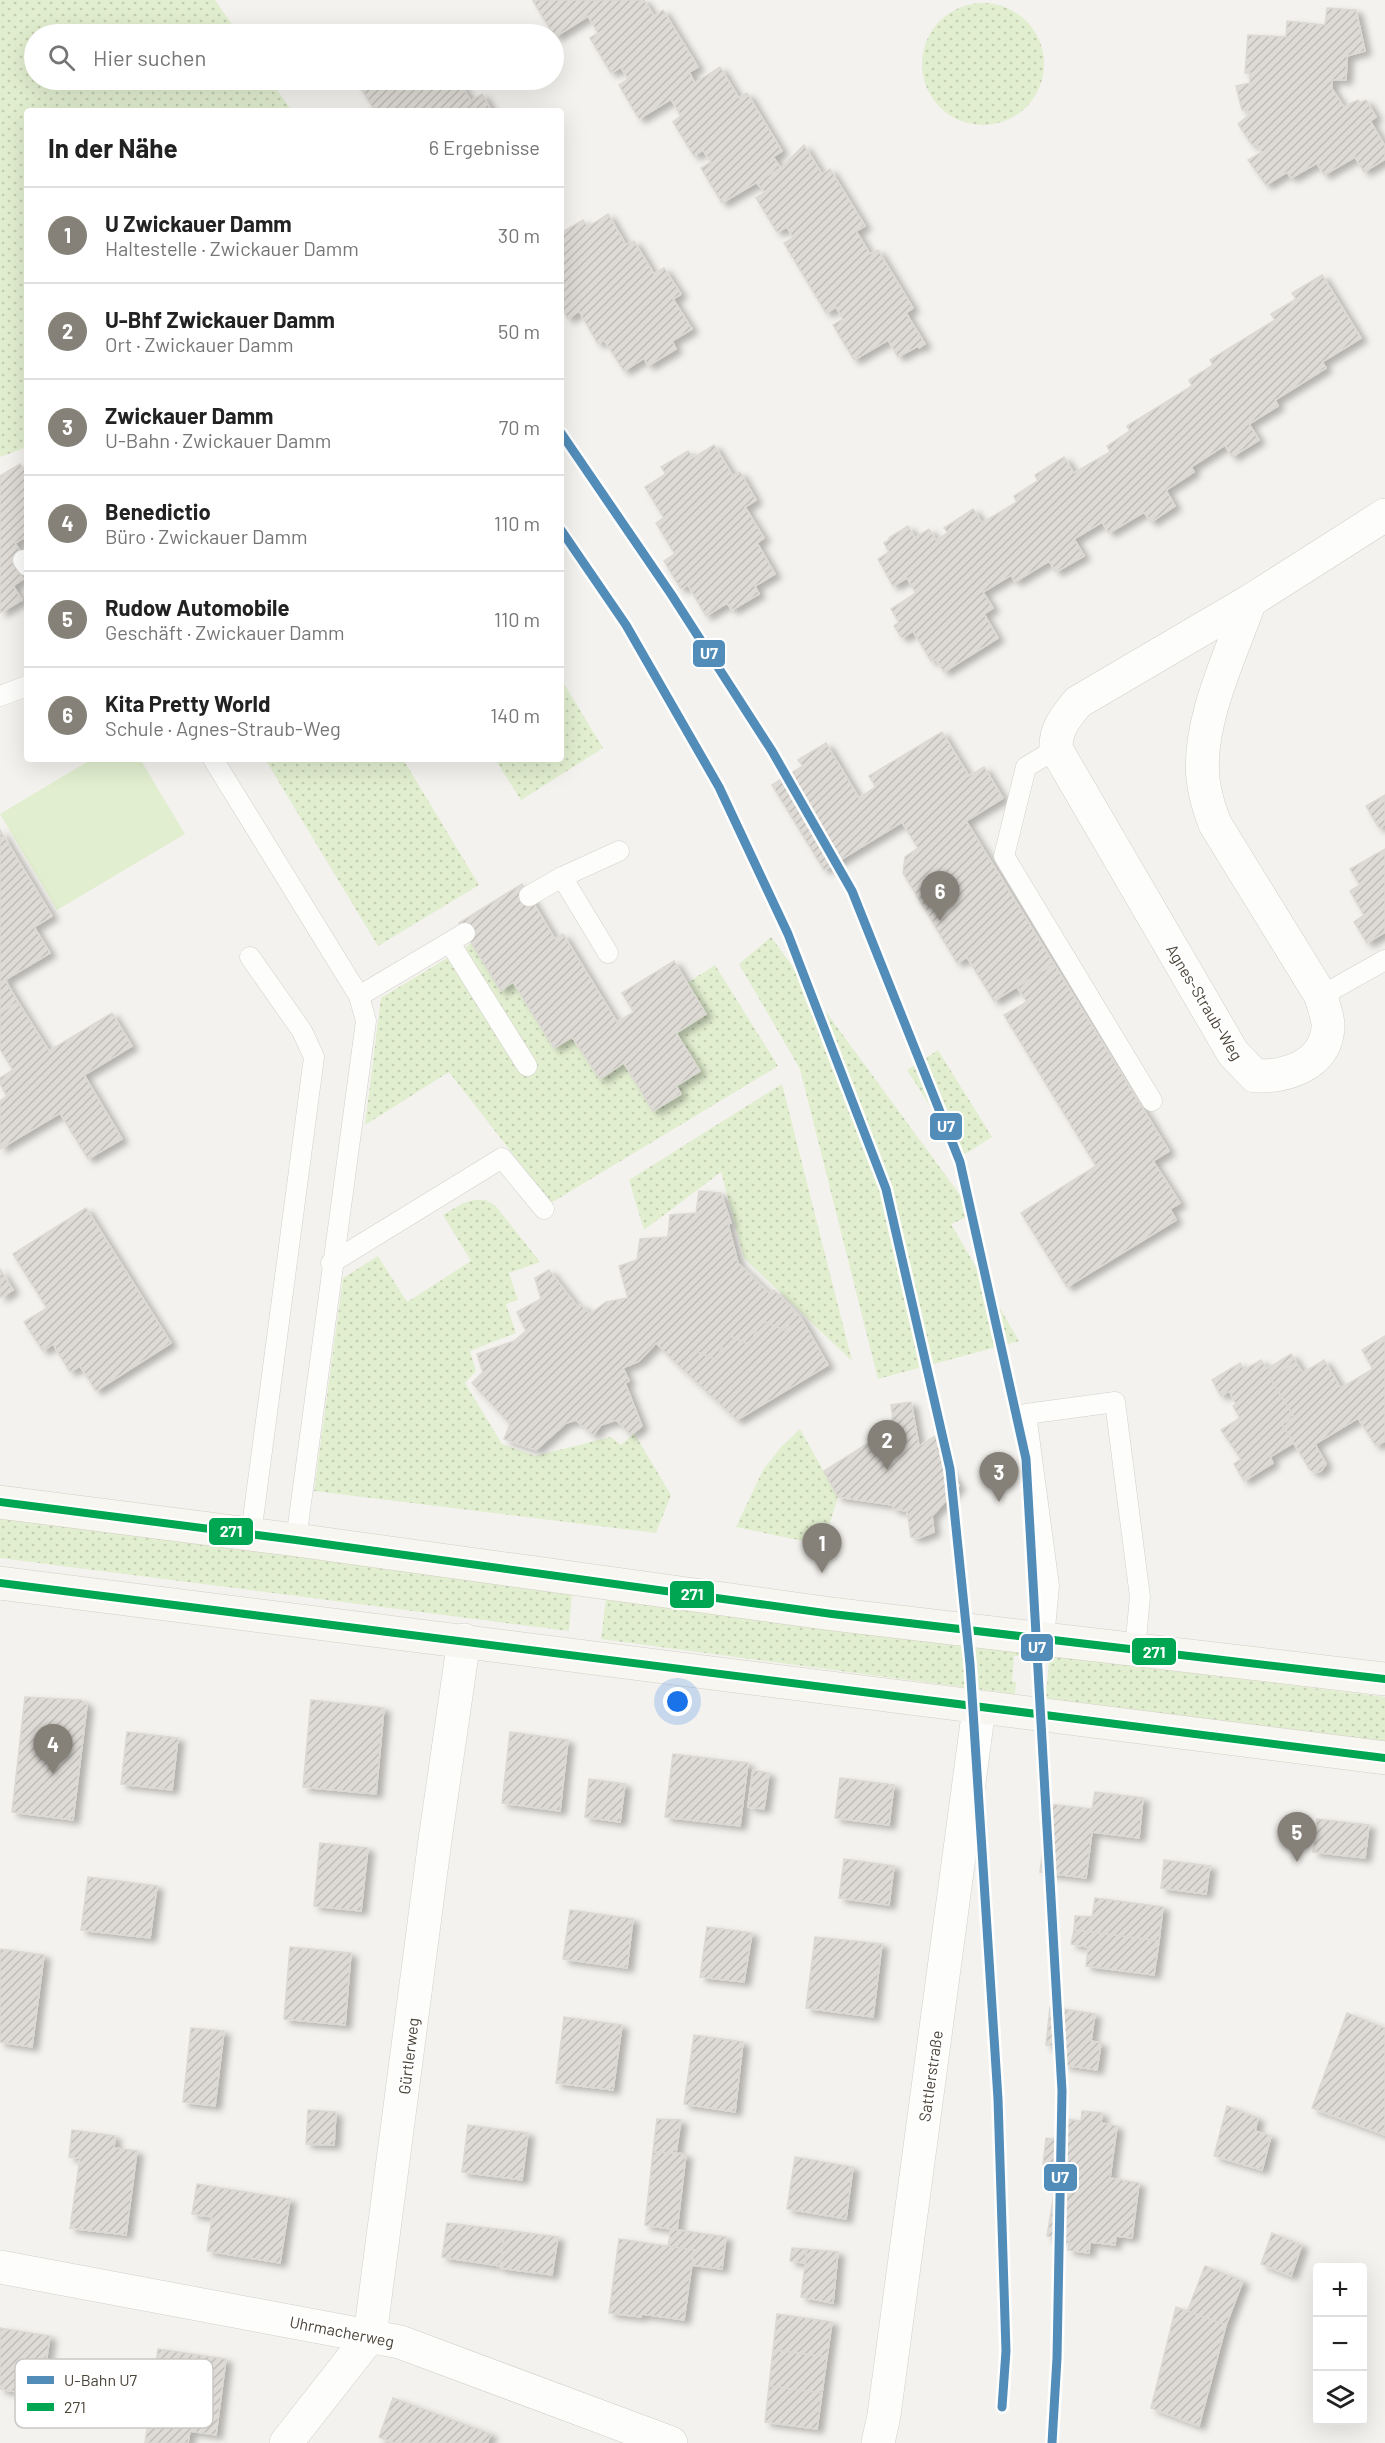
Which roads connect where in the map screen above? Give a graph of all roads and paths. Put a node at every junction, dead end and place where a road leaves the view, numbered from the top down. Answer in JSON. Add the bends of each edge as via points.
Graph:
{"nodes":[{"id":1,"x":1385,"y":515,"type":"edge"},
{"id":2,"x":1250,"y":601,"type":"junction"},
{"id":3,"x":24,"y":687,"type":"edge"},
{"id":4,"x":0,"y":696,"type":"edge"},
{"id":5,"x":1056,"y":749,"type":"junction"},
{"id":6,"x":215,"y":762,"type":"edge"},
{"id":7,"x":619,"y":851,"type":"dead end"},
{"id":8,"x":562,"y":877,"type":"junction"},
{"id":9,"x":529,"y":896,"type":"dead end"},
{"id":10,"x":608,"y":953,"type":"dead end"},
{"id":11,"x":250,"y":957,"type":"dead end"},
{"id":12,"x":1385,"y":960,"type":"edge"},
{"id":13,"x":359,"y":996,"type":"junction"},
{"id":14,"x":1321,"y":996,"type":"junction"},
{"id":15,"x":527,"y":1066,"type":"dead end"},
{"id":16,"x":1152,"y":1101,"type":"dead end"},
{"id":17,"x":544,"y":1209,"type":"dead end"},
{"id":18,"x":332,"y":1263,"type":"junction"},
{"id":19,"x":0,"y":1502,"type":"edge"},
{"id":20,"x":250,"y":1534,"type":"junction"},
{"id":21,"x":296,"y":1540,"type":"junction"},
{"id":22,"x":0,"y":1583,"type":"edge"},
{"id":23,"x":1044,"y":1638,"type":"junction"},
{"id":24,"x":464,"y":1640,"type":"junction"},
{"id":25,"x":1135,"y":1649,"type":"junction"},
{"id":26,"x":1385,"y":1679,"type":"edge"},
{"id":27,"x":979,"y":1708,"type":"junction"},
{"id":28,"x":1385,"y":1758,"type":"edge"},
{"id":29,"x":0,"y":2267,"type":"edge"},
{"id":30,"x":370,"y":2336,"type":"junction"},
{"id":31,"x":286,"y":2443,"type":"edge"},
{"id":32,"x":671,"y":2443,"type":"edge"},
{"id":33,"x":878,"y":2443,"type":"edge"}],
"edges":[{"from":1,"to":2,"type":"street"},
{"from":2,"to":5,"type":"street","via":[[1078,702],[1055,736]]},
{"from":2,"to":14,"type":"street","name":"Agnes-Straub-Weg","via":[[1211,708],[1203,777],[1206,800],[1215,824]]},
{"from":3,"to":4,"type":"lane"},
{"from":5,"to":14,"type":"street","name":"Agnes-Straub-Weg","via":[[1233,1053],[1255,1076],[1274,1077],[1314,1059],[1324,1044],[1328,1026]]},
{"from":5,"to":16,"type":"lane","via":[[1026,767],[1004,856]]},
{"from":6,"to":13,"type":"lane"},
{"from":7,"to":8,"type":"lane"},
{"from":8,"to":9,"type":"lane"},
{"from":8,"to":10,"type":"lane"},
{"from":11,"to":20,"type":"lane","via":[[302,1031],[314,1057]]},
{"from":12,"to":14,"type":"lane"},
{"from":13,"to":15,"type":"lane","via":[[458,938]]},
{"from":13,"to":18,"type":"lane","via":[[366,1022]]},
{"from":17,"to":18,"type":"lane","via":[[502,1158]]},
{"from":18,"to":21,"type":"lane"},
{"from":19,"to":20,"type":"street"},
{"from":20,"to":21,"type":"street"},
{"from":21,"to":23,"type":"street","via":[[832,1614]]},
{"from":22,"to":24,"type":"street"},
{"from":23,"to":25,"type":"street"},
{"from":23,"to":25,"type":"lane","via":[[1049,1586],[1026,1414],[1115,1402],[1140,1597]]},
{"from":24,"to":27,"type":"street"},
{"from":24,"to":30,"type":"street","name":"Gürtlerweg"},
{"from":25,"to":26,"type":"street"},
{"from":27,"to":28,"type":"street"},
{"from":27,"to":33,"type":"street","name":"Sattlerstraße"},
{"from":29,"to":30,"type":"street","name":"Uhrmacherweg"},
{"from":30,"to":31,"type":"street"},
{"from":30,"to":32,"type":"street","name":"Uhrmacherweg","via":[[400,2342]]}]}
